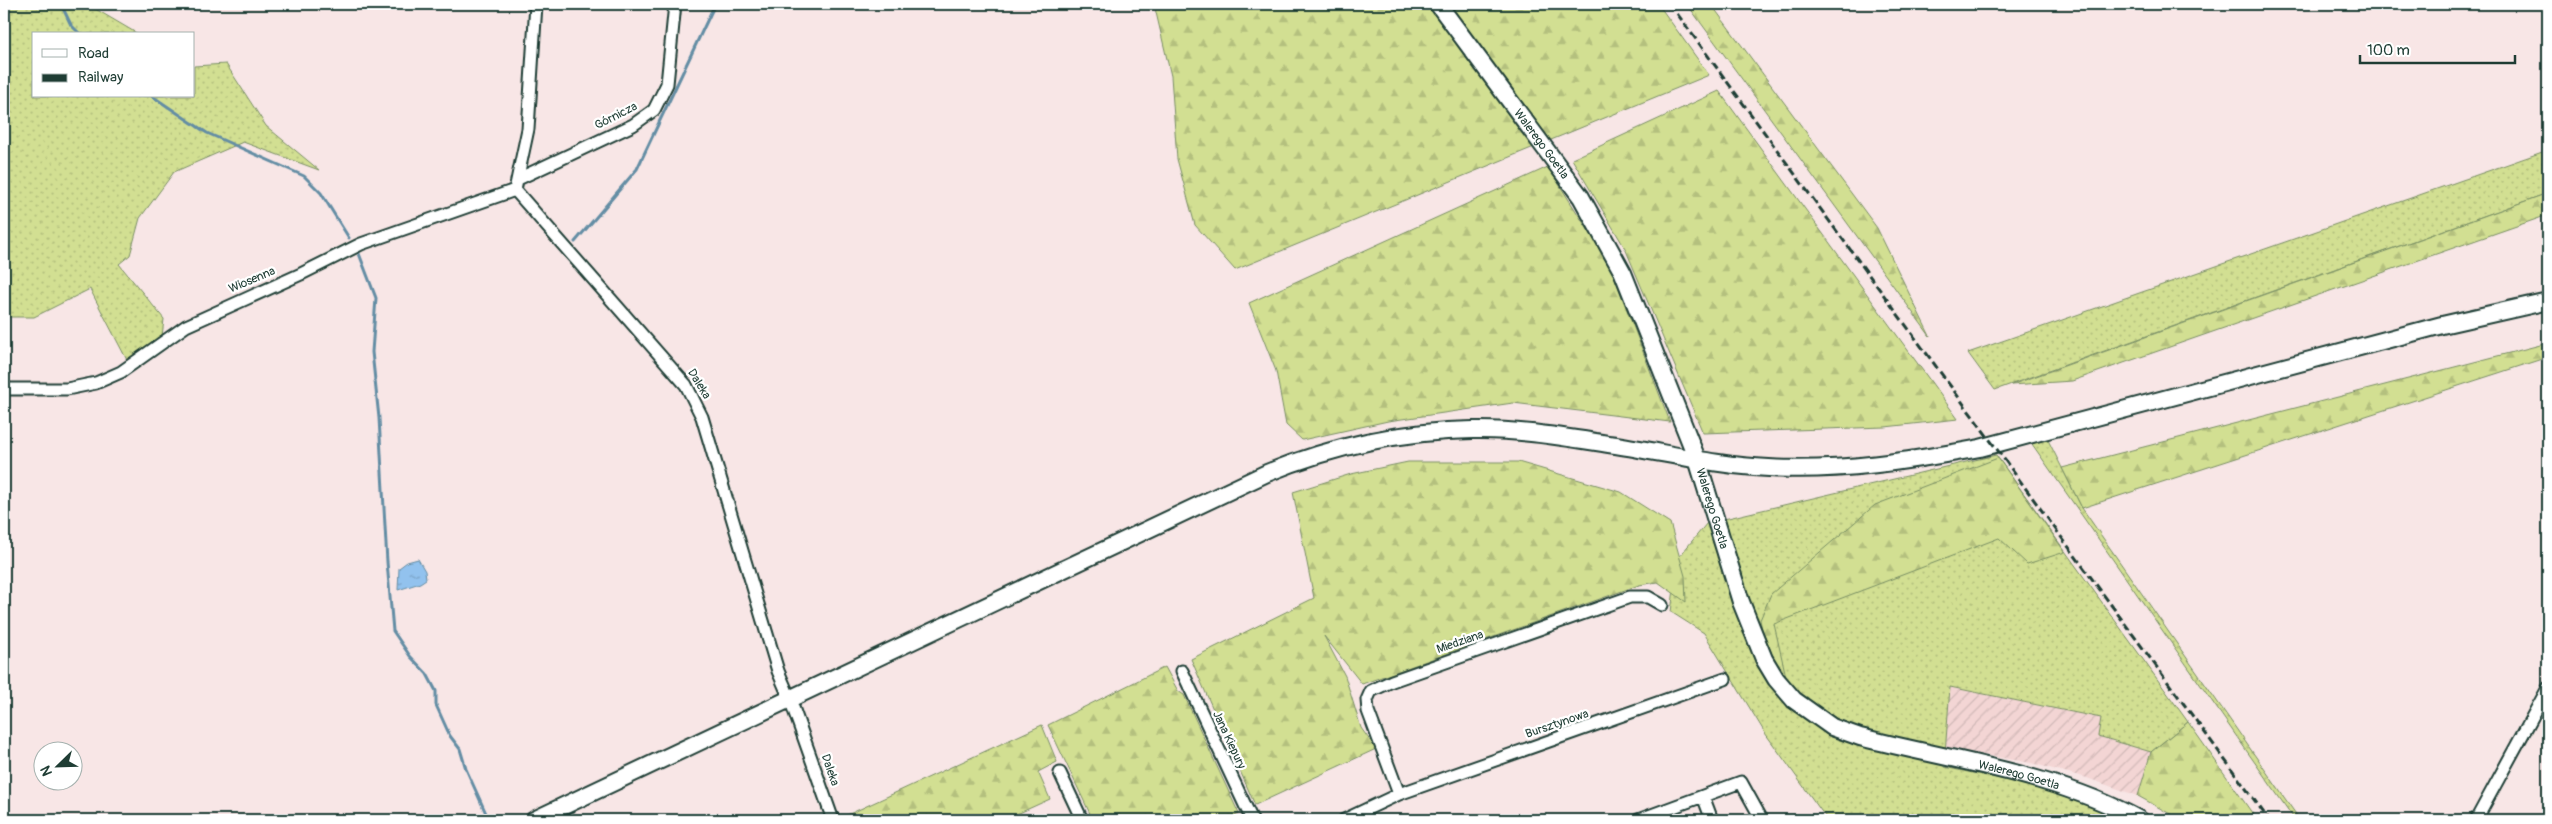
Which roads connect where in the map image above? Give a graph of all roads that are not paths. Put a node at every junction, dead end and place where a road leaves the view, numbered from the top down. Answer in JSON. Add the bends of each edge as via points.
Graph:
{"nodes":[{"id":1,"x":536,"y":4,"type":"edge"},
{"id":2,"x":675,"y":4,"type":"edge"},
{"id":3,"x":1438,"y":4,"type":"edge"},
{"id":4,"x":516,"y":184,"type":"junction"},
{"id":5,"x":2548,"y":292,"type":"edge"},
{"id":6,"x":2548,"y":301,"type":"edge"},
{"id":7,"x":2442,"y":325,"type":"junction"},
{"id":8,"x":4,"y":389,"type":"edge"},
{"id":9,"x":1697,"y":460,"type":"junction"},
{"id":10,"x":1662,"y":605,"type":"dead end"},
{"id":11,"x":1182,"y":671,"type":"dead end"},
{"id":12,"x":1725,"y":679,"type":"dead end"},
{"id":13,"x":2548,"y":688,"type":"edge"},
{"id":14,"x":790,"y":699,"type":"junction"},
{"id":15,"x":1060,"y":773,"type":"dead end"},
{"id":16,"x":1399,"y":794,"type":"junction"},
{"id":17,"x":1703,"y":796,"type":"junction"},
{"id":18,"x":534,"y":820,"type":"edge"},
{"id":19,"x":832,"y":820,"type":"edge"},
{"id":20,"x":1082,"y":820,"type":"edge"},
{"id":21,"x":1252,"y":820,"type":"edge"},
{"id":22,"x":1344,"y":820,"type":"edge"},
{"id":23,"x":1638,"y":820,"type":"edge"},
{"id":24,"x":1712,"y":820,"type":"edge"},
{"id":25,"x":1762,"y":820,"type":"edge"},
{"id":26,"x":2140,"y":820,"type":"edge"},
{"id":27,"x":2476,"y":820,"type":"edge"}],
"edges":[{"from":1,"to":4,"type":"street","via":[[528,129]]},
{"from":2,"to":4,"type":"street","name":"Górnicza","via":[[667,84],[654,110],[633,125]]},
{"from":3,"to":9,"type":"main road","name":"Walerego Goetla","via":[[1581,197],[1623,273]]},
{"from":4,"to":8,"type":"street","name":"Wiosenna","via":[[361,244],[186,326],[121,372],[96,383],[67,389]]},
{"from":4,"to":14,"type":"street","name":"Daleka","via":[[695,400],[778,671]]},
{"from":5,"to":7,"type":"main road"},
{"from":6,"to":7,"type":"main road"},
{"from":7,"to":9,"type":"main road","via":[[1980,448],[1911,461],[1812,470]]},
{"from":9,"to":14,"type":"main road","via":[[1617,445],[1505,431],[1406,434],[1357,443],[1267,473]]},
{"from":9,"to":26,"type":"main road","name":"Walerego Goetla","via":[[1752,635],[1776,679],[1794,700],[1832,727],[1860,737],[2062,786]]},
{"from":10,"to":16,"type":"street","name":"Miedziana","via":[[1648,597],[1630,597],[1371,691],[1367,700],[1368,711]]},
{"from":11,"to":21,"type":"street","name":"Jana Kiepury"},
{"from":12,"to":16,"type":"street","name":"Bursztynowa"},
{"from":13,"to":27,"type":"street"},
{"from":14,"to":18,"type":"main road"},
{"from":14,"to":19,"type":"street","name":"Daleka"},
{"from":15,"to":20,"type":"street"},
{"from":16,"to":22,"type":"street"},
{"from":17,"to":23,"type":"street"},
{"from":17,"to":24,"type":"street"},
{"from":17,"to":25,"type":"street","via":[[1741,782]]}]}
